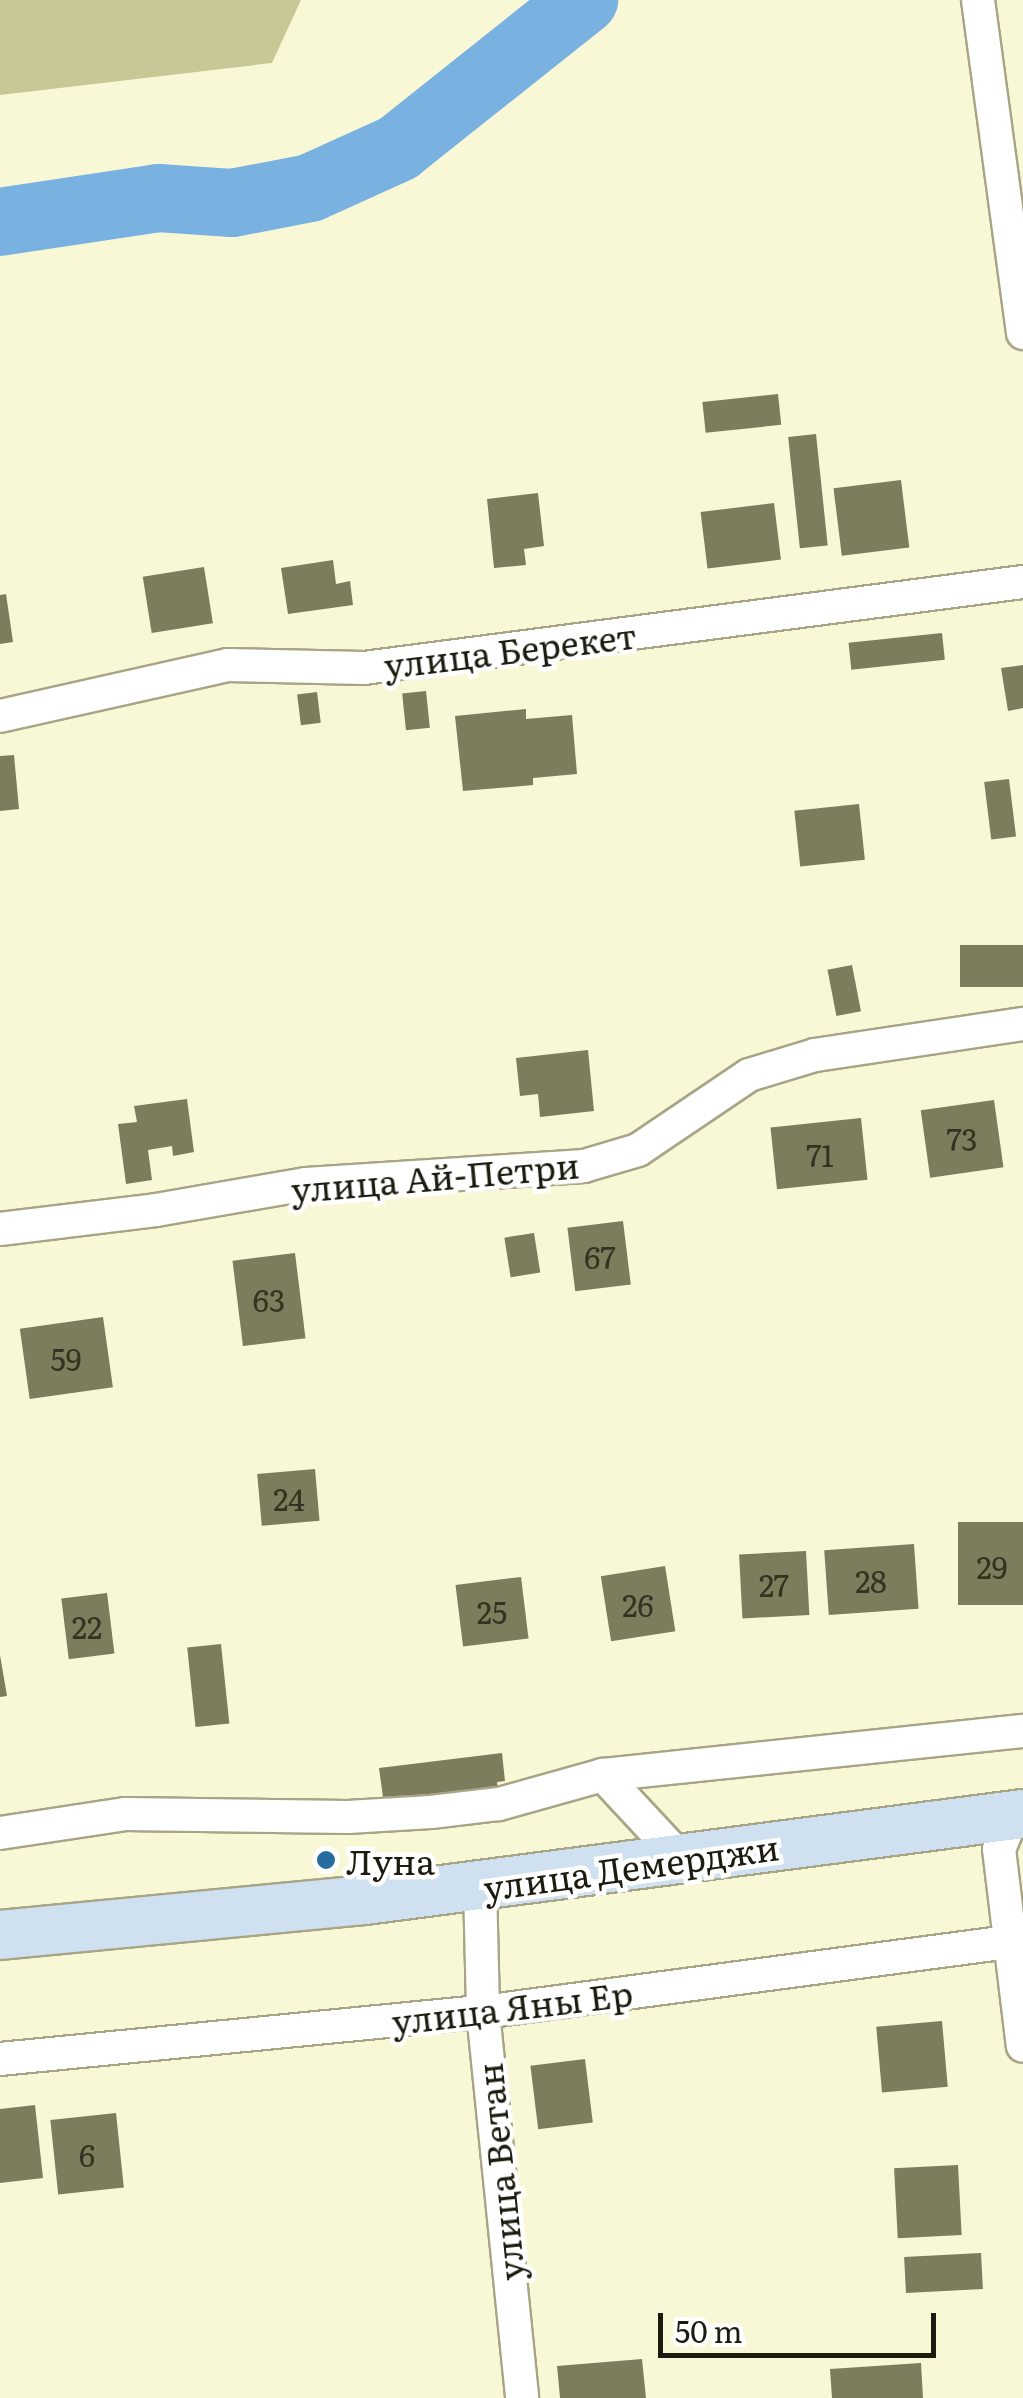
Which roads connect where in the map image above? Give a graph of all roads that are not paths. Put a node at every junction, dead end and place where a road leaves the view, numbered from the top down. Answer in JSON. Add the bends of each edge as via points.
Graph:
{"nodes":[{"id":1,"x":978,"y":0,"type":"edge"},
{"id":2,"x":1023,"y":333,"type":"edge"},
{"id":3,"x":1023,"y":582,"type":"edge"},
{"id":4,"x":0,"y":716,"type":"edge"},
{"id":5,"x":1023,"y":1024,"type":"edge"},
{"id":6,"x":0,"y":1229,"type":"edge"},
{"id":7,"x":1023,"y":1732,"type":"edge"},
{"id":8,"x":603,"y":1775,"type":"junction"},
{"id":9,"x":1020,"y":1812,"type":"edge"},
{"id":10,"x":3,"y":1829,"type":"edge"},
{"id":11,"x":680,"y":1860,"type":"junction"},
{"id":12,"x":480,"y":1886,"type":"junction"},
{"id":13,"x":0,"y":1935,"type":"edge"},
{"id":14,"x":1016,"y":1940,"type":"edge"},
{"id":15,"x":483,"y":2012,"type":"junction"},
{"id":16,"x":1023,"y":2046,"type":"edge"},
{"id":17,"x":0,"y":2059,"type":"edge"},
{"id":18,"x":522,"y":2398,"type":"edge"}],
"edges":[{"from":1,"to":2,"type":"street"},
{"from":3,"to":4,"type":"street","name":"улица Берекет","via":[[364,668],[228,665]]},
{"from":5,"to":6,"type":"street","name":"улица Ай-Петри","via":[[815,1054],[749,1076],[638,1150],[584,1166],[306,1184]]},
{"from":7,"to":8,"type":"street"},
{"from":8,"to":10,"type":"street","via":[[498,1804],[431,1812],[124,1814]]},
{"from":8,"to":11,"type":"street"},
{"from":9,"to":11,"type":"main road","name":"улица Демерджи"},
{"from":9,"to":14,"type":"street","via":[[1000,1849]]},
{"from":11,"to":12,"type":"main road","name":"улица Демерджи"},
{"from":12,"to":13,"type":"main road","name":"улица Демерджи"},
{"from":12,"to":15,"type":"street","name":"улица Ветан"},
{"from":14,"to":15,"type":"street","name":"улица Яны Ер"},
{"from":14,"to":16,"type":"street"},
{"from":15,"to":17,"type":"street","name":"улица Яны Ер"},
{"from":15,"to":18,"type":"street","name":"улица Ветан"}]}
